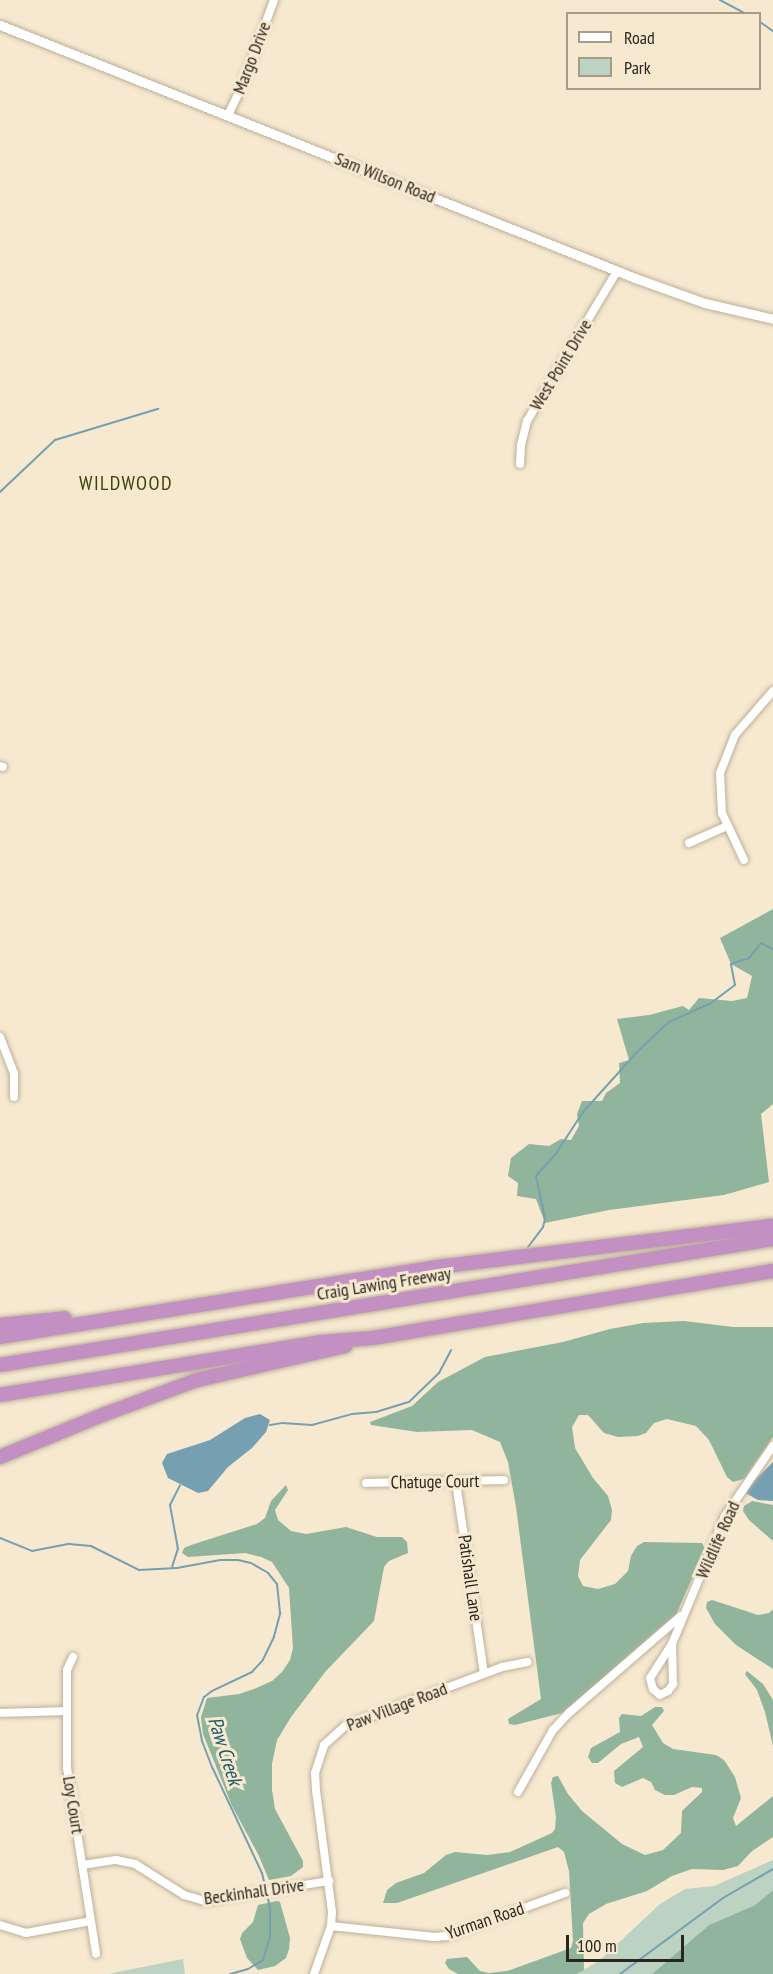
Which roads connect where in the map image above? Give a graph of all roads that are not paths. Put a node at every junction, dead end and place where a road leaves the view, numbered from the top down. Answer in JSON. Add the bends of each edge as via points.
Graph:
{"nodes":[{"id":1,"x":274,"y":0,"type":"edge"},
{"id":2,"x":0,"y":25,"type":"edge"},
{"id":3,"x":228,"y":116,"type":"junction"},
{"id":4,"x":617,"y":271,"type":"junction"},
{"id":5,"x":773,"y":320,"type":"edge"},
{"id":6,"x":520,"y":464,"type":"dead end"},
{"id":7,"x":773,"y":691,"type":"edge"},
{"id":8,"x":727,"y":826,"type":"junction"},
{"id":9,"x":689,"y":843,"type":"dead end"},
{"id":10,"x":744,"y":860,"type":"dead end"},
{"id":11,"x":0,"y":1037,"type":"edge"},
{"id":12,"x":14,"y":1097,"type":"dead end"},
{"id":13,"x":773,"y":1226,"type":"edge"},
{"id":14,"x":773,"y":1239,"type":"edge"},
{"id":15,"x":773,"y":1270,"type":"edge"},
{"id":16,"x":148,"y":1313,"type":"junction"},
{"id":17,"x":0,"y":1325,"type":"edge"},
{"id":18,"x":0,"y":1337,"type":"edge"},
{"id":19,"x":373,"y":1338,"type":"junction"},
{"id":20,"x":0,"y":1365,"type":"edge"},
{"id":21,"x":0,"y":1395,"type":"edge"},
{"id":22,"x":773,"y":1446,"type":"edge"},
{"id":23,"x":0,"y":1457,"type":"edge"},
{"id":24,"x":504,"y":1480,"type":"dead end"},
{"id":25,"x":456,"y":1482,"type":"junction"},
{"id":26,"x":366,"y":1483,"type":"dead end"},
{"id":27,"x":687,"y":1608,"type":"junction"},
{"id":28,"x":672,"y":1644,"type":"junction"},
{"id":29,"x":73,"y":1657,"type":"dead end"},
{"id":30,"x":528,"y":1662,"type":"dead end"},
{"id":31,"x":484,"y":1673,"type":"junction"},
{"id":32,"x":66,"y":1711,"type":"junction"},
{"id":33,"x":0,"y":1713,"type":"edge"},
{"id":34,"x":518,"y":1792,"type":"dead end"},
{"id":35,"x":83,"y":1865,"type":"junction"},
{"id":36,"x":329,"y":1881,"type":"junction"},
{"id":37,"x":565,"y":1893,"type":"dead end"},
{"id":38,"x":91,"y":1922,"type":"junction"},
{"id":39,"x":0,"y":1925,"type":"edge"},
{"id":40,"x":331,"y":1926,"type":"junction"},
{"id":41,"x":96,"y":1954,"type":"dead end"},
{"id":42,"x":314,"y":1974,"type":"edge"}],
"edges":[{"from":1,"to":3,"type":"street","name":"Margo Drive"},
{"from":2,"to":3,"type":"street","name":"Sam Wilson Road"},
{"from":3,"to":4,"type":"street","name":"Sam Wilson Road"},
{"from":4,"to":5,"type":"street","name":"Sam Wilson Road","via":[[705,303]]},
{"from":4,"to":6,"type":"street","name":"West Point Drive","via":[[527,421]]},
{"from":7,"to":8,"type":"street","via":[[749,716],[725,755],[719,787]]},
{"from":8,"to":9,"type":"street"},
{"from":8,"to":10,"type":"street"},
{"from":11,"to":12,"type":"street","via":[[14,1073]]},
{"from":13,"to":16,"type":"highway","via":[[514,1256]]},
{"from":14,"to":20,"type":"highway","name":"Craig Lawing Freeway"},
{"from":15,"to":19,"type":"highway"},
{"from":16,"to":17,"type":"highway","via":[[97,1314]]},
{"from":16,"to":18,"type":"highway"},
{"from":19,"to":21,"type":"highway","via":[[321,1342]]},
{"from":19,"to":23,"type":"highway","via":[[198,1380]]},
{"from":22,"to":27,"type":"street","name":"Wildlife Road","via":[[734,1500]]},
{"from":24,"to":25,"type":"street","name":"Chatuge Court"},
{"from":25,"to":26,"type":"street","name":"Chatuge Court"},
{"from":25,"to":31,"type":"street","name":"Patishall Lane"},
{"from":27,"to":28,"type":"street","name":"Wildlife Road"},
{"from":27,"to":34,"type":"street","via":[[677,1622],[553,1730]]},
{"from":28,"to":28,"type":"street","via":[[673,1684],[660,1695],[650,1678]]},
{"from":29,"to":32,"type":"street","name":"Loy Court","via":[[67,1670]]},
{"from":30,"to":31,"type":"street","name":"Paw Village Road"},
{"from":31,"to":36,"type":"street","name":"Paw Village Road","via":[[345,1726],[324,1745],[317,1766],[316,1791]]},
{"from":32,"to":33,"type":"street"},
{"from":32,"to":35,"type":"street","name":"Loy Court","via":[[67,1768]]},
{"from":35,"to":36,"type":"street","name":"Beckinhall Drive","via":[[116,1860],[135,1864],[193,1899],[231,1898]]},
{"from":35,"to":38,"type":"street","name":"Loy Court"},
{"from":36,"to":40,"type":"street","name":"Paw Village Road"},
{"from":37,"to":40,"type":"street","name":"Yurman Road","via":[[447,1936]]},
{"from":38,"to":39,"type":"street","via":[[26,1933]]},
{"from":38,"to":41,"type":"street","name":"Loy Court"},
{"from":40,"to":42,"type":"street","name":"Paw Village Road"}]}
